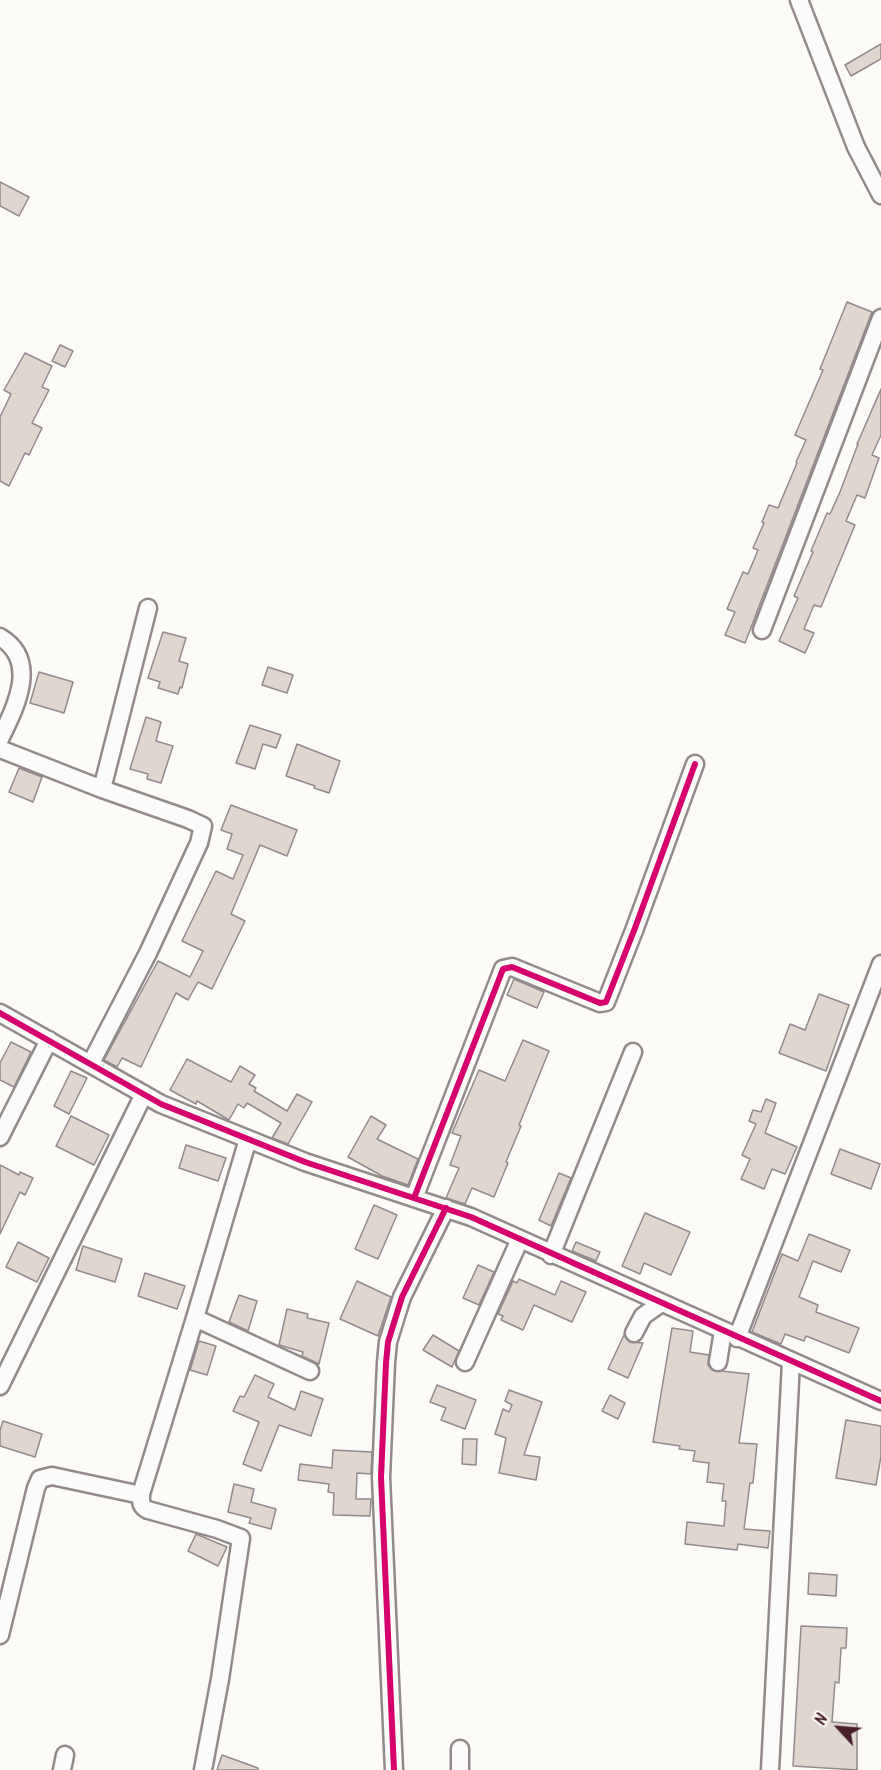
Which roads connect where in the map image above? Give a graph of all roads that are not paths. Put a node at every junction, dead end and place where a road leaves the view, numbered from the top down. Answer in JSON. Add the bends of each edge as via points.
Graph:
{"nodes":[{"id":1,"x":799,"y":0,"type":"edge"},
{"id":2,"x":881,"y":195,"type":"edge"},
{"id":3,"x":881,"y":318,"type":"edge"},
{"id":4,"x":148,"y":608,"type":"dead end"},
{"id":5,"x":762,"y":630,"type":"dead end"},
{"id":6,"x":0,"y":637,"type":"edge"},
{"id":7,"x":0,"y":739,"type":"edge"},
{"id":8,"x":0,"y":749,"type":"edge"},
{"id":9,"x":695,"y":764,"type":"dead end"},
{"id":10,"x":102,"y":789,"type":"junction"},
{"id":11,"x":881,"y":964,"type":"edge"},
{"id":12,"x":0,"y":1013,"type":"edge"},
{"id":13,"x":49,"y":1040,"type":"junction"},
{"id":14,"x":633,"y":1052,"type":"dead end"},
{"id":15,"x":91,"y":1063,"type":"junction"},
{"id":16,"x":144,"y":1094,"type":"junction"},
{"id":17,"x":0,"y":1137,"type":"edge"},
{"id":18,"x":248,"y":1139,"type":"junction"},
{"id":19,"x":414,"y":1198,"type":"junction"},
{"id":20,"x":446,"y":1208,"type":"junction"},
{"id":21,"x":520,"y":1239,"type":"junction"},
{"id":22,"x":551,"y":1255,"type":"junction"},
{"id":23,"x":660,"y":1304,"type":"junction"},
{"id":24,"x":195,"y":1318,"type":"junction"},
{"id":25,"x":634,"y":1333,"type":"dead end"},
{"id":26,"x":730,"y":1334,"type":"junction"},
{"id":27,"x":465,"y":1362,"type":"dead end"},
{"id":28,"x":718,"y":1362,"type":"dead end"},
{"id":29,"x":791,"y":1362,"type":"junction"},
{"id":30,"x":310,"y":1371,"type":"dead end"},
{"id":31,"x":0,"y":1386,"type":"edge"},
{"id":32,"x":881,"y":1401,"type":"edge"},
{"id":33,"x":141,"y":1495,"type":"junction"},
{"id":34,"x":0,"y":1635,"type":"edge"},
{"id":35,"x":460,"y":1749,"type":"dead end"},
{"id":36,"x":203,"y":1770,"type":"edge"},
{"id":37,"x":394,"y":1770,"type":"edge"},
{"id":38,"x":460,"y":1770,"type":"edge"},
{"id":39,"x":770,"y":1770,"type":"edge"}],
"edges":[{"from":1,"to":2,"type":"street","via":[[856,147]]},
{"from":3,"to":5,"type":"street"},
{"from":4,"to":10,"type":"street"},
{"from":6,"to":7,"type":"street","via":[[18,658],[22,679],[18,700]]},
{"from":8,"to":10,"type":"street"},
{"from":9,"to":19,"type":"street","via":[[606,1002],[600,1003],[512,967],[503,969]]},
{"from":10,"to":15,"type":"street","via":[[188,819],[203,826],[203,830],[148,953]]},
{"from":11,"to":26,"type":"street"},
{"from":12,"to":13,"type":"street"},
{"from":13,"to":15,"type":"street"},
{"from":13,"to":17,"type":"street"},
{"from":14,"to":22,"type":"street"},
{"from":15,"to":16,"type":"street"},
{"from":16,"to":18,"type":"street"},
{"from":16,"to":31,"type":"street"},
{"from":18,"to":19,"type":"street"},
{"from":18,"to":24,"type":"street"},
{"from":19,"to":20,"type":"street"},
{"from":20,"to":21,"type":"street"},
{"from":20,"to":37,"type":"street","via":[[402,1297],[388,1342],[386,1363],[381,1477]]},
{"from":21,"to":22,"type":"street"},
{"from":21,"to":27,"type":"street"},
{"from":22,"to":23,"type":"street"},
{"from":23,"to":25,"type":"street","via":[[643,1316]]},
{"from":23,"to":26,"type":"street"},
{"from":24,"to":30,"type":"street"},
{"from":24,"to":33,"type":"street"},
{"from":26,"to":28,"type":"street"},
{"from":26,"to":29,"type":"street"},
{"from":29,"to":32,"type":"street"},
{"from":29,"to":39,"type":"street"},
{"from":33,"to":34,"type":"street","via":[[51,1476],[40,1479]]},
{"from":33,"to":36,"type":"street","via":[[142,1506],[148,1510],[241,1538]]},
{"from":35,"to":38,"type":"street"}]}
